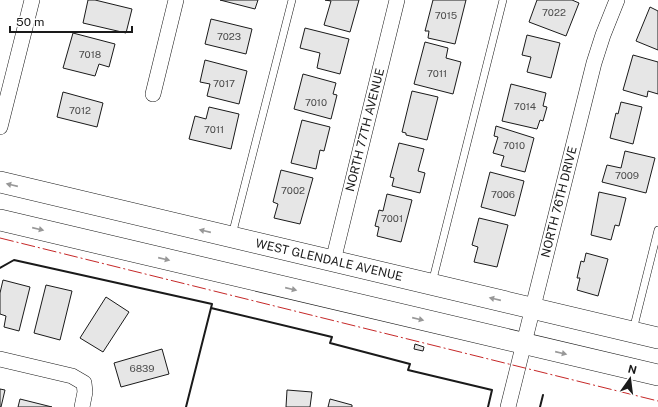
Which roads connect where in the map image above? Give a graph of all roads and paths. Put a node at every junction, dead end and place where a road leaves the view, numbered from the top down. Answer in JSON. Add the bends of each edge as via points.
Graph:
{"nodes":[{"id":1,"x":32,"y":0,"type":"edge"},
{"id":2,"x":176,"y":0,"type":"edge"},
{"id":3,"x":292,"y":0,"type":"edge"},
{"id":4,"x":397,"y":0,"type":"edge"},
{"id":5,"x":503,"y":0,"type":"edge"},
{"id":6,"x":617,"y":0,"type":"edge"},
{"id":7,"x":153,"y":94,"type":"dead end"},
{"id":8,"x":0,"y":127,"type":"edge"},
{"id":9,"x":0,"y":182,"type":"edge"},
{"id":10,"x":0,"y":220,"type":"edge"},
{"id":11,"x":658,"y":230,"type":"edge"},
{"id":12,"x":231,"y":237,"type":"junction"},
{"id":13,"x":333,"y":261,"type":"junction"},
{"id":14,"x":432,"y":284,"type":"junction"},
{"id":15,"x":533,"y":308,"type":"junction"},
{"id":16,"x":632,"y":332,"type":"junction"},
{"id":17,"x":658,"y":338,"type":"edge"},
{"id":18,"x":523,"y":344,"type":"junction"},
{"id":19,"x":0,"y":359,"type":"edge"},
{"id":20,"x":658,"y":375,"type":"edge"},
{"id":21,"x":82,"y":407,"type":"edge"},
{"id":22,"x":508,"y":407,"type":"edge"}],
"edges":[{"from":1,"to":8,"type":"street"},
{"from":2,"to":7,"type":"street"},
{"from":3,"to":12,"type":"lane"},
{"from":4,"to":13,"type":"street","name":"NORTH 77TH AVENUE"},
{"from":5,"to":14,"type":"lane"},
{"from":6,"to":15,"type":"street","name":"NORTH 76TH DRIVE","via":[[594,63]]},
{"from":12,"to":9,"type":"main road","name":"WEST GLENDALE AVENUE","one_way":true},
{"from":10,"to":18,"type":"main road","one_way":true},
{"from":11,"to":16,"type":"lane"},
{"from":12,"to":13,"type":"main road","name":"WEST GLENDALE AVENUE"},
{"from":13,"to":14,"type":"main road","name":"WEST GLENDALE AVENUE"},
{"from":15,"to":14,"type":"main road","name":"WEST GLENDALE AVENUE","one_way":true},
{"from":15,"to":16,"type":"main road","name":"WEST GLENDALE AVENUE"},
{"from":15,"to":18,"type":"street","name":"NORTH 76TH DRIVE"},
{"from":16,"to":17,"type":"main road","name":"WEST GLENDALE AVENUE"},
{"from":18,"to":20,"type":"main road","one_way":true},
{"from":18,"to":22,"type":"street","name":"NORTH 76TH DRIVE"},
{"from":19,"to":21,"type":"street","via":[[72,376],[84,383]]}]}
